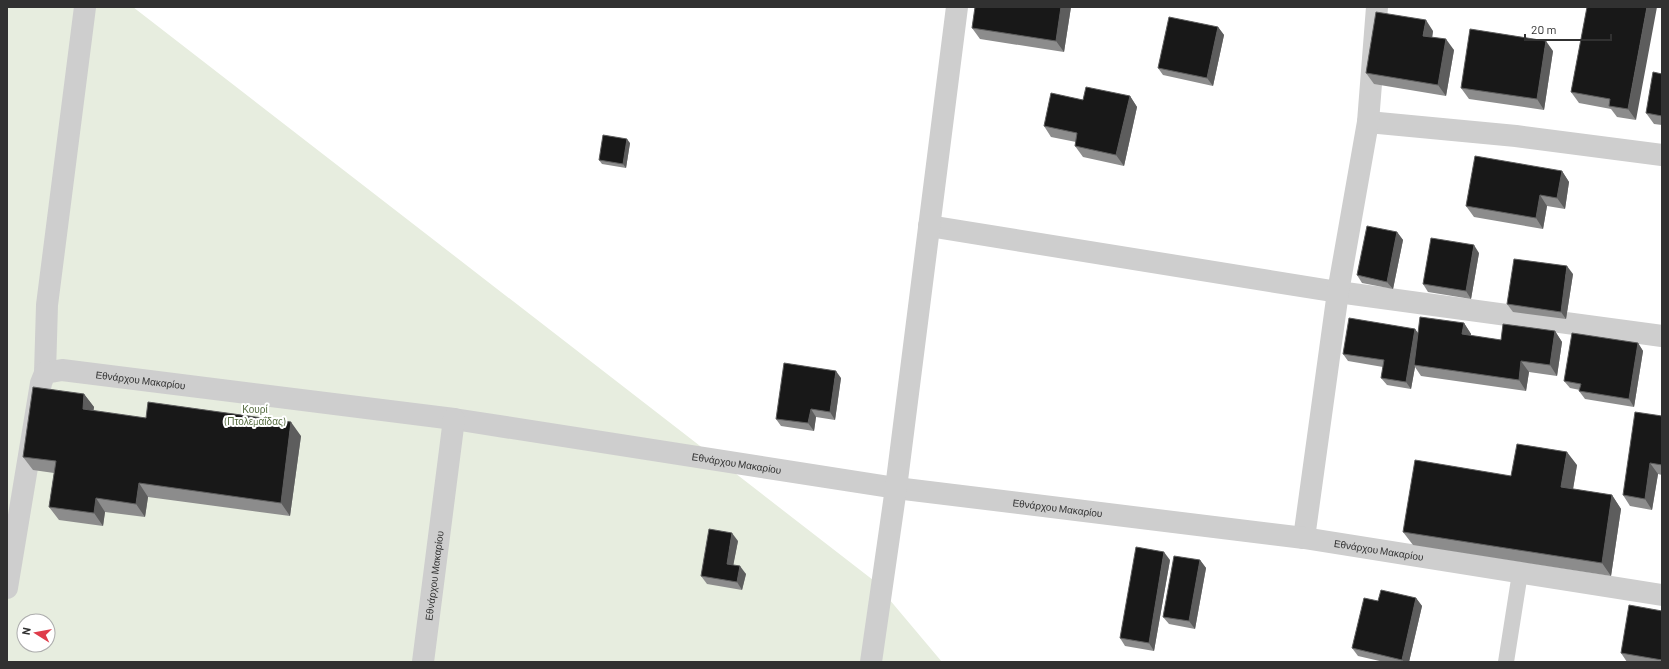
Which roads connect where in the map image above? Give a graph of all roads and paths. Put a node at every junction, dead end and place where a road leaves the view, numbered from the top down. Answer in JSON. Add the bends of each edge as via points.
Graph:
{"nodes":[{"id":1,"x":85,"y":7,"type":"edge"},
{"id":2,"x":957,"y":7,"type":"edge"},
{"id":3,"x":1377,"y":7,"type":"edge"},
{"id":4,"x":1368,"y":122,"type":"junction"},
{"id":5,"x":1662,"y":155,"type":"edge"},
{"id":6,"x":929,"y":226,"type":"junction"},
{"id":7,"x":1338,"y":292,"type":"junction"},
{"id":8,"x":1662,"y":336,"type":"edge"},
{"id":9,"x":45,"y":374,"type":"junction"},
{"id":10,"x":454,"y":419,"type":"junction"},
{"id":11,"x":896,"y":488,"type":"junction"},
{"id":12,"x":1304,"y":538,"type":"junction"},
{"id":13,"x":1520,"y":573,"type":"junction"},
{"id":14,"x":7,"y":588,"type":"edge"},
{"id":15,"x":1662,"y":595,"type":"edge"},
{"id":16,"x":423,"y":662,"type":"edge"},
{"id":17,"x":872,"y":662,"type":"edge"},
{"id":18,"x":1506,"y":662,"type":"edge"}],
"edges":[{"from":1,"to":9,"type":"street","via":[[47,305]]},
{"from":2,"to":6,"type":"street"},
{"from":3,"to":4,"type":"street"},
{"from":4,"to":5,"type":"street","via":[[1516,136]]},
{"from":4,"to":7,"type":"street"},
{"from":6,"to":7,"type":"street"},
{"from":6,"to":11,"type":"street"},
{"from":7,"to":8,"type":"street"},
{"from":7,"to":12,"type":"street"},
{"from":9,"to":10,"type":"street","name":"Εθνάρχου Μακαρίου","via":[[62,370],[82,372]]},
{"from":9,"to":14,"type":"street","via":[[41,383]]},
{"from":10,"to":11,"type":"street","name":"Εθνάρχου Μακαρίου"},
{"from":10,"to":16,"type":"street","name":"Εθνάρχου Μακαρίου"},
{"from":11,"to":12,"type":"street","name":"Εθνάρχου Μακαρίου"},
{"from":11,"to":17,"type":"street"},
{"from":12,"to":13,"type":"street","name":"Εθνάρχου Μακαρίου"},
{"from":13,"to":15,"type":"street","name":"Εθνάρχου Μακαρίου"},
{"from":13,"to":18,"type":"lane"}]}
